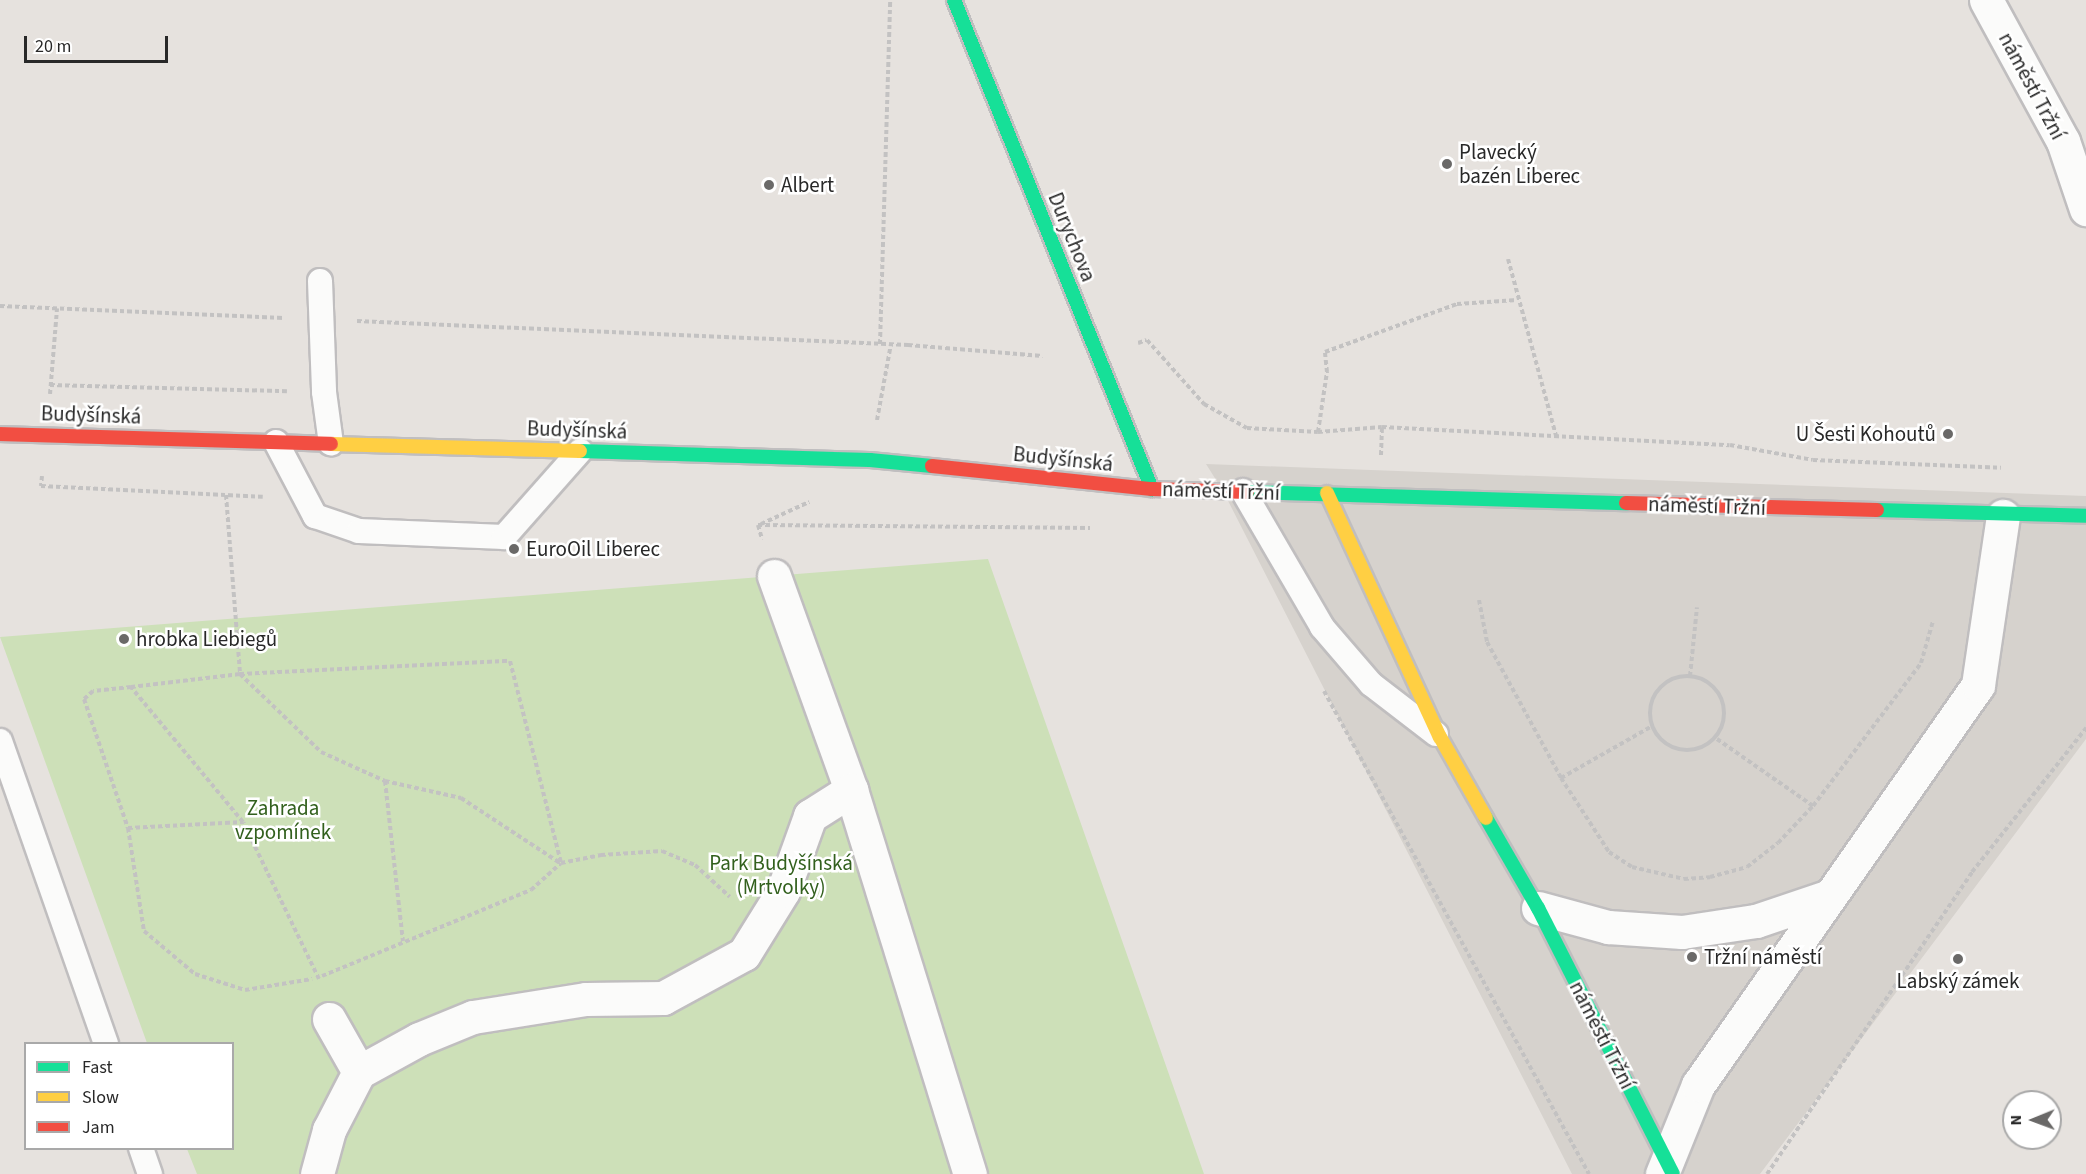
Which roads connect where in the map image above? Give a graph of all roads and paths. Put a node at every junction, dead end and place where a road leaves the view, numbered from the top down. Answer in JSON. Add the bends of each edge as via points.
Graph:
{"nodes":[{"id":1,"x":890,"y":0,"type":"edge"},
{"id":2,"x":954,"y":0,"type":"edge"},
{"id":3,"x":1986,"y":0,"type":"edge"},
{"id":4,"x":2086,"y":209,"type":"edge"},
{"id":5,"x":1508,"y":259,"type":"dead end"},
{"id":6,"x":320,"y":281,"type":"dead end"},
{"id":7,"x":1517,"y":300,"type":"junction"},
{"id":8,"x":0,"y":306,"type":"edge"},
{"id":9,"x":321,"y":320,"type":"junction"},
{"id":10,"x":1138,"y":343,"type":"dead end"},
{"id":11,"x":880,"y":344,"type":"junction"},
{"id":12,"x":891,"y":344,"type":"junction"},
{"id":13,"x":1043,"y":356,"type":"dead end"},
{"id":14,"x":51,"y":385,"type":"dead end"},
{"id":15,"x":324,"y":392,"type":"junction"},
{"id":16,"x":1382,"y":427,"type":"junction"},
{"id":17,"x":1318,"y":432,"type":"junction"},
{"id":18,"x":0,"y":434,"type":"edge"},
{"id":19,"x":1556,"y":436,"type":"junction"},
{"id":20,"x":276,"y":442,"type":"junction"},
{"id":21,"x":330,"y":444,"type":"junction"},
{"id":22,"x":580,"y":451,"type":"junction"},
{"id":23,"x":1381,"y":458,"type":"dead end"},
{"id":24,"x":870,"y":460,"type":"junction"},
{"id":25,"x":2003,"y":468,"type":"dead end"},
{"id":26,"x":41,"y":486,"type":"dead end"},
{"id":27,"x":1152,"y":489,"type":"junction"},
{"id":28,"x":1243,"y":491,"type":"junction"},
{"id":29,"x":1327,"y":493,"type":"junction"},
{"id":30,"x":226,"y":495,"type":"junction"},
{"id":31,"x":265,"y":498,"type":"dead end"},
{"id":32,"x":812,"y":501,"type":"dead end"},
{"id":33,"x":2004,"y":516,"type":"junction"},
{"id":34,"x":2086,"y":516,"type":"edge"},
{"id":35,"x":1093,"y":528,"type":"dead end"},
{"id":36,"x":774,"y":576,"type":"dead end"},
{"id":37,"x":1479,"y":600,"type":"dead end"},
{"id":38,"x":1697,"y":607,"type":"dead end"},
{"id":39,"x":1933,"y":621,"type":"dead end"},
{"id":40,"x":240,"y":675,"type":"junction"},
{"id":41,"x":1690,"y":676,"type":"junction"},
{"id":42,"x":1320,"y":683,"type":"dead end"},
{"id":43,"x":131,"y":687,"type":"junction"},
{"id":44,"x":1652,"y":726,"type":"junction"},
{"id":45,"x":2086,"y":728,"type":"edge"},
{"id":46,"x":1440,"y":737,"type":"junction"},
{"id":47,"x":1717,"y":739,"type":"junction"},
{"id":48,"x":0,"y":741,"type":"edge"},
{"id":49,"x":1561,"y":778,"type":"junction"},
{"id":50,"x":385,"y":781,"type":"junction"},
{"id":51,"x":851,"y":790,"type":"junction"},
{"id":52,"x":1813,"y":806,"type":"junction"},
{"id":53,"x":243,"y":822,"type":"junction"},
{"id":54,"x":128,"y":828,"type":"junction"},
{"id":55,"x":561,"y":863,"type":"junction"},
{"id":56,"x":1827,"y":897,"type":"junction"},
{"id":57,"x":1538,"y":908,"type":"junction"},
{"id":58,"x":765,"y":921,"type":"junction"},
{"id":59,"x":403,"y":940,"type":"junction"},
{"id":60,"x":319,"y":978,"type":"junction"},
{"id":61,"x":328,"y":1019,"type":"dead end"},
{"id":62,"x":105,"y":1042,"type":"edge"},
{"id":63,"x":359,"y":1072,"type":"junction"},
{"id":64,"x":141,"y":1150,"type":"edge"},
{"id":65,"x":1667,"y":1170,"type":"edge"},
{"id":66,"x":150,"y":1174,"type":"edge"},
{"id":67,"x":317,"y":1174,"type":"edge"},
{"id":68,"x":970,"y":1174,"type":"edge"},
{"id":69,"x":1589,"y":1174,"type":"edge"},
{"id":70,"x":1767,"y":1174,"type":"edge"}],
"edges":[{"from":1,"to":11,"type":"path"},
{"from":2,"to":27,"type":"street","name":"Durychova"},
{"from":3,"to":4,"type":"street","name":"náměstí Tržní","via":[[2063,141]]},
{"from":5,"to":7,"type":"path"},
{"from":6,"to":9,"type":"lane"},
{"from":7,"to":17,"type":"path","via":[[1457,304],[1325,352],[1328,372]]},
{"from":7,"to":19,"type":"path"},
{"from":8,"to":9,"type":"path"},
{"from":9,"to":11,"type":"path"},
{"from":9,"to":15,"type":"lane"},
{"from":10,"to":17,"type":"path","via":[[1147,340],[1204,404],[1247,428]]},
{"from":11,"to":12,"type":"path"},
{"from":12,"to":13,"type":"path"},
{"from":12,"to":24,"type":"path"},
{"from":14,"to":15,"type":"path"},
{"from":15,"to":21,"type":"lane"},
{"from":16,"to":17,"type":"path"},
{"from":16,"to":19,"type":"path"},
{"from":16,"to":23,"type":"path"},
{"from":18,"to":20,"type":"street","name":"Budyšínská"},
{"from":19,"to":25,"type":"path","via":[[1730,445],[1813,460]]},
{"from":20,"to":21,"type":"street","name":"Budyšínská"},
{"from":20,"to":22,"type":"lane","via":[[315,516],[358,531],[504,537]]},
{"from":21,"to":22,"type":"street","name":"Budyšínská"},
{"from":22,"to":24,"type":"street","name":"Budyšínská"},
{"from":24,"to":27,"type":"street","name":"Budyšínská"},
{"from":26,"to":30,"type":"path"},
{"from":27,"to":28,"type":"street","name":"náměstí Tržní"},
{"from":28,"to":29,"type":"street","name":"náměstí Tržní"},
{"from":28,"to":46,"type":"lane","via":[[1322,627],[1371,684]]},
{"from":29,"to":33,"type":"street","name":"náměstí Tržní"},
{"from":29,"to":46,"type":"street","name":"náměstí Tržní"},
{"from":30,"to":31,"type":"path"},
{"from":30,"to":40,"type":"path"},
{"from":32,"to":35,"type":"path","via":[[758,525]]},
{"from":33,"to":34,"type":"street","name":"náměstí Tržní"},
{"from":33,"to":56,"type":"street","via":[[1978,685]]},
{"from":36,"to":51,"type":"street"},
{"from":37,"to":49,"type":"path","via":[[1487,642]]},
{"from":38,"to":41,"type":"path"},
{"from":39,"to":52,"type":"path","via":[[1921,663]]},
{"from":40,"to":43,"type":"path"},
{"from":40,"to":50,"type":"path","via":[[321,752]]},
{"from":40,"to":55,"type":"path","via":[[510,661]]},
{"from":41,"to":44,"type":"path","via":[[1677,677],[1657,690],[1649,713]]},
{"from":41,"to":47,"type":"path","via":[[1711,684],[1723,704],[1725,715]]},
{"from":42,"to":69,"type":"path"},
{"from":43,"to":53,"type":"path"},
{"from":43,"to":54,"type":"path","via":[[93,691],[84,699]]},
{"from":44,"to":47,"type":"path","via":[[1658,736],[1676,748],[1698,749]]},
{"from":44,"to":49,"type":"path"},
{"from":45,"to":70,"type":"path","via":[[1972,872]]},
{"from":46,"to":57,"type":"street","name":"náměstí Tržní"},
{"from":47,"to":52,"type":"path"},
{"from":48,"to":62,"type":"lane"},
{"from":49,"to":52,"type":"path","via":[[1609,852],[1632,867],[1675,878],[1710,877],[1747,867],[1778,843]]},
{"from":50,"to":55,"type":"path","via":[[461,798]]},
{"from":50,"to":59,"type":"path"},
{"from":51,"to":58,"type":"street","via":[[810,816],[783,891]]},
{"from":51,"to":68,"type":"street"},
{"from":53,"to":54,"type":"path"},
{"from":53,"to":60,"type":"path"},
{"from":54,"to":60,"type":"path","via":[[144,931],[195,974],[245,990]]},
{"from":55,"to":58,"type":"path","via":[[601,855],[662,851],[695,865],[714,886]]},
{"from":55,"to":59,"type":"path","via":[[531,890]]},
{"from":56,"to":57,"type":"street","via":[[1756,921],[1682,932],[1608,927]]},
{"from":56,"to":65,"type":"street","via":[[1698,1085]]},
{"from":57,"to":65,"type":"street","name":"náměstí Tržní"},
{"from":58,"to":63,"type":"street","via":[[744,954],[663,998],[586,999],[473,1017]]},
{"from":59,"to":60,"type":"path"},
{"from":61,"to":63,"type":"street"},
{"from":63,"to":67,"type":"street","via":[[329,1131]]},
{"from":64,"to":66,"type":"lane"}]}
